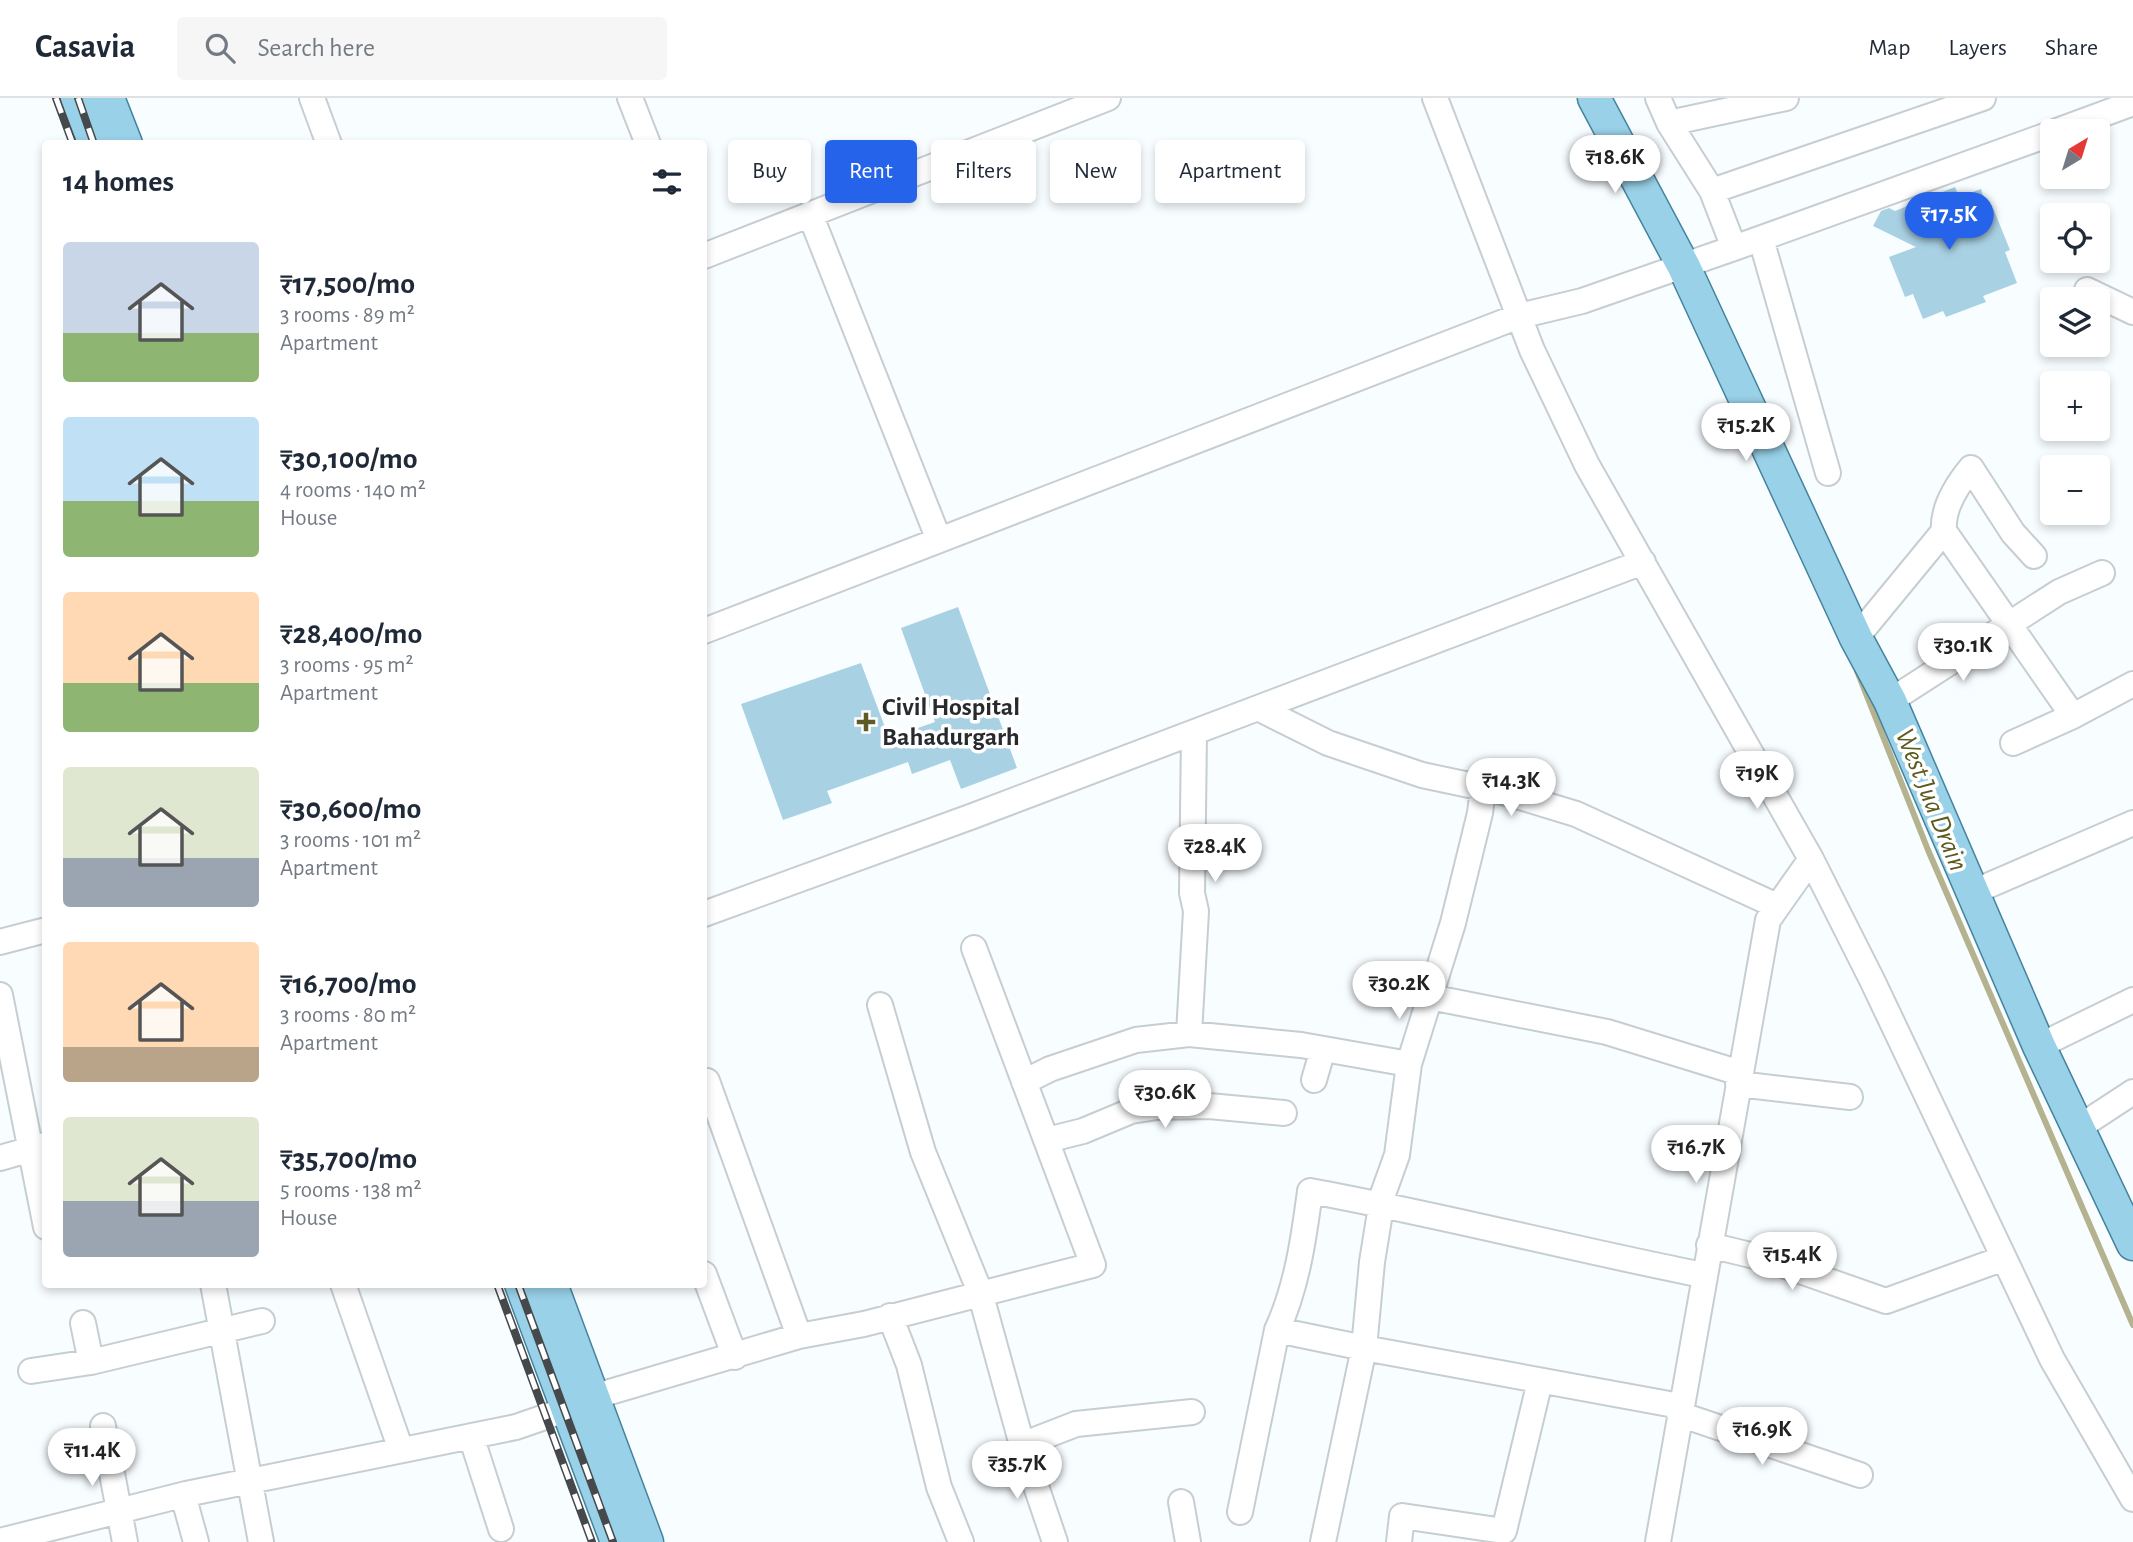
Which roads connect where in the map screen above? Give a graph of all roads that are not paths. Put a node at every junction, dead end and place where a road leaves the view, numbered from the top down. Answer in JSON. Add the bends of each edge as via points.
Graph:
{"nodes":[{"id":1,"x":78,"y":98,"type":"edge"},
{"id":2,"x":108,"y":98,"type":"edge"},
{"id":3,"x":312,"y":98,"type":"edge"},
{"id":4,"x":630,"y":98,"type":"edge"},
{"id":5,"x":1108,"y":98,"type":"edge"},
{"id":6,"x":1435,"y":98,"type":"edge"},
{"id":7,"x":1594,"y":98,"type":"edge"},
{"id":8,"x":1658,"y":98,"type":"edge"},
{"id":9,"x":1786,"y":98,"type":"edge"},
{"id":10,"x":1983,"y":98,"type":"edge"},
{"id":11,"x":2133,"y":103,"type":"edge"},
{"id":12,"x":2090,"y":119,"type":"edge"},
{"id":13,"x":1669,"y":124,"type":"junction"},
{"id":14,"x":2040,"y":137,"type":"edge"},
{"id":15,"x":94,"y":140,"type":"edge"},
{"id":16,"x":124,"y":140,"type":"edge"},
{"id":17,"x":328,"y":140,"type":"edge"},
{"id":18,"x":646,"y":140,"type":"edge"},
{"id":19,"x":1712,"y":191,"type":"junction"},
{"id":20,"x":810,"y":214,"type":"junction"},
{"id":21,"x":1761,"y":239,"type":"junction"},
{"id":22,"x":1734,"y":248,"type":"junction"},
{"id":23,"x":707,"y":255,"type":"edge"},
{"id":24,"x":1684,"y":267,"type":"junction"},
{"id":25,"x":2110,"y":301,"type":"edge"},
{"id":26,"x":2133,"y":312,"type":"edge"},
{"id":27,"x":1519,"y":316,"type":"junction"},
{"id":28,"x":1828,"y":473,"type":"dead end"},
{"id":29,"x":1944,"y":531,"type":"junction"},
{"id":30,"x":939,"y":540,"type":"junction"},
{"id":31,"x":2034,"y":556,"type":"dead end"},
{"id":32,"x":1643,"y":562,"type":"junction"},
{"id":33,"x":2102,"y":573,"type":"dead end"},
{"id":34,"x":2010,"y":624,"type":"junction"},
{"id":35,"x":707,"y":630,"type":"edge"},
{"id":36,"x":1856,"y":638,"type":"junction"},
{"id":37,"x":2133,"y":684,"type":"edge"},
{"id":38,"x":1890,"y":701,"type":"junction"},
{"id":39,"x":1258,"y":708,"type":"junction"},
{"id":40,"x":2073,"y":716,"type":"junction"},
{"id":41,"x":1194,"y":733,"type":"junction"},
{"id":42,"x":2013,"y":743,"type":"dead end"},
{"id":43,"x":1483,"y":788,"type":"junction"},
{"id":44,"x":2133,"y":823,"type":"edge"},
{"id":45,"x":1811,"y":859,"type":"junction"},
{"id":46,"x":1970,"y":893,"type":"junction"},
{"id":47,"x":1777,"y":906,"type":"junction"},
{"id":48,"x":707,"y":913,"type":"edge"},
{"id":49,"x":42,"y":931,"type":"edge"},
{"id":50,"x":0,"y":942,"type":"edge"},
{"id":51,"x":974,"y":948,"type":"dead end"},
{"id":52,"x":0,"y":995,"type":"edge"},
{"id":53,"x":1430,"y":997,"type":"junction"},
{"id":54,"x":2133,"y":1000,"type":"edge"},
{"id":55,"x":880,"y":1005,"type":"dead end"},
{"id":56,"x":1189,"y":1034,"type":"junction"},
{"id":57,"x":2039,"y":1046,"type":"junction"},
{"id":58,"x":1322,"y":1049,"type":"junction"},
{"id":59,"x":1409,"y":1064,"type":"junction"},
{"id":60,"x":1739,"y":1078,"type":"junction"},
{"id":61,"x":1314,"y":1080,"type":"dead end"},
{"id":62,"x":1024,"y":1082,"type":"junction"},
{"id":63,"x":707,"y":1084,"type":"edge"},
{"id":64,"x":2133,"y":1092,"type":"edge"},
{"id":65,"x":1850,"y":1097,"type":"dead end"},
{"id":66,"x":1284,"y":1112,"type":"dead end"},
{"id":67,"x":2078,"y":1128,"type":"junction"},
{"id":68,"x":1047,"y":1140,"type":"junction"},
{"id":69,"x":37,"y":1147,"type":"edge"},
{"id":70,"x":0,"y":1158,"type":"edge"},
{"id":71,"x":42,"y":1191,"type":"edge"},
{"id":72,"x":1382,"y":1204,"type":"junction"},
{"id":73,"x":2132,"y":1238,"type":"edge"},
{"id":74,"x":1709,"y":1245,"type":"junction"},
{"id":75,"x":2004,"y":1258,"type":"junction"},
{"id":76,"x":1703,"y":1275,"type":"junction"},
{"id":77,"x":707,"y":1283,"type":"edge"},
{"id":78,"x":214,"y":1288,"type":"edge"},
{"id":79,"x":344,"y":1288,"type":"edge"},
{"id":80,"x":522,"y":1288,"type":"edge"},
{"id":81,"x":552,"y":1288,"type":"edge"},
{"id":82,"x":980,"y":1292,"type":"junction"},
{"id":83,"x":890,"y":1316,"type":"junction"},
{"id":84,"x":262,"y":1321,"type":"dead end"},
{"id":85,"x":83,"y":1323,"type":"dead end"},
{"id":86,"x":1277,"y":1330,"type":"junction"},
{"id":87,"x":223,"y":1332,"type":"junction"},
{"id":88,"x":799,"y":1336,"type":"junction"},
{"id":89,"x":1364,"y":1348,"type":"junction"},
{"id":90,"x":735,"y":1357,"type":"junction"},
{"id":91,"x":90,"y":1362,"type":"junction"},
{"id":92,"x":30,"y":1371,"type":"dead end"},
{"id":93,"x":1540,"y":1381,"type":"junction"},
{"id":94,"x":580,"y":1403,"type":"junction"},
{"id":95,"x":1679,"y":1410,"type":"junction"},
{"id":96,"x":1192,"y":1412,"type":"dead end"},
{"id":97,"x":103,"y":1426,"type":"dead end"},
{"id":98,"x":471,"y":1436,"type":"junction"},
{"id":99,"x":1022,"y":1445,"type":"junction"},
{"id":100,"x":401,"y":1450,"type":"junction"},
{"id":101,"x":1860,"y":1475,"type":"dead end"},
{"id":102,"x":248,"y":1482,"type":"junction"},
{"id":103,"x":183,"y":1495,"type":"junction"},
{"id":104,"x":2133,"y":1499,"type":"edge"},
{"id":105,"x":1181,"y":1502,"type":"dead end"},
{"id":106,"x":119,"y":1511,"type":"junction"},
{"id":107,"x":1240,"y":1512,"type":"dead end"},
{"id":108,"x":501,"y":1529,"type":"dead end"},
{"id":109,"x":1503,"y":1537,"type":"edge"},
{"id":110,"x":0,"y":1541,"type":"edge"},
{"id":111,"x":623,"y":1541,"type":"edge"},
{"id":112,"x":125,"y":1542,"type":"edge"},
{"id":113,"x":196,"y":1542,"type":"edge"},
{"id":114,"x":261,"y":1542,"type":"edge"},
{"id":115,"x":961,"y":1542,"type":"edge"},
{"id":116,"x":1055,"y":1542,"type":"edge"},
{"id":117,"x":1188,"y":1542,"type":"edge"},
{"id":118,"x":1323,"y":1542,"type":"edge"},
{"id":119,"x":1399,"y":1542,"type":"edge"},
{"id":120,"x":1658,"y":1542,"type":"edge"}],
"edges":[{"from":1,"to":15,"type":"main road"},
{"from":2,"to":16,"type":"main road"},
{"from":3,"to":17,"type":"street"},
{"from":4,"to":18,"type":"street"},
{"from":5,"to":20,"type":"street"},
{"from":6,"to":27,"type":"street"},
{"from":7,"to":24,"type":"main road"},
{"from":8,"to":13,"type":"street"},
{"from":9,"to":13,"type":"street"},
{"from":10,"to":19,"type":"street"},
{"from":11,"to":12,"type":"street"},
{"from":13,"to":19,"type":"street"},
{"from":14,"to":21,"type":"street"},
{"from":19,"to":22,"type":"street"},
{"from":20,"to":23,"type":"street"},
{"from":20,"to":30,"type":"street"},
{"from":21,"to":22,"type":"street"},
{"from":21,"to":28,"type":"street"},
{"from":22,"to":24,"type":"street"},
{"from":24,"to":27,"type":"street"},
{"from":24,"to":36,"type":"main road"},
{"from":25,"to":26,"type":"street"},
{"from":27,"to":30,"type":"street"},
{"from":27,"to":32,"type":"street","via":[[1587,465]]},
{"from":29,"to":31,"type":"street","via":[[1943,517],[1971,468],[2013,533]]},
{"from":29,"to":34,"type":"street"},
{"from":29,"to":36,"type":"street"},
{"from":30,"to":35,"type":"street"},
{"from":32,"to":39,"type":"street"},
{"from":32,"to":45,"type":"street"},
{"from":33,"to":34,"type":"street","via":[[2059,592]]},
{"from":34,"to":38,"type":"street"},
{"from":34,"to":40,"type":"street"},
{"from":36,"to":38,"type":"main road"},
{"from":37,"to":40,"type":"street"},
{"from":38,"to":46,"type":"main road"},
{"from":39,"to":41,"type":"street"},
{"from":39,"to":43,"type":"street","via":[[1328,743],[1422,775]]},
{"from":40,"to":42,"type":"street"},
{"from":41,"to":48,"type":"street"},
{"from":41,"to":56,"type":"street","via":[[1192,893],[1196,911]]},
{"from":43,"to":47,"type":"street","via":[[1576,814]]},
{"from":43,"to":53,"type":"street","via":[[1464,879]]},
{"from":44,"to":46,"type":"street"},
{"from":45,"to":47,"type":"street"},
{"from":45,"to":75,"type":"street"},
{"from":46,"to":57,"type":"main road"},
{"from":47,"to":60,"type":"street","via":[[1768,920]]},
{"from":49,"to":50,"type":"street"},
{"from":51,"to":62,"type":"street"},
{"from":52,"to":69,"type":"street"},
{"from":53,"to":59,"type":"street"},
{"from":53,"to":60,"type":"street","via":[[1607,1032]]},
{"from":54,"to":57,"type":"street"},
{"from":55,"to":82,"type":"street","via":[[923,1152]]},
{"from":56,"to":58,"type":"street"},
{"from":56,"to":62,"type":"street","via":[[1136,1040]]},
{"from":57,"to":67,"type":"main road"},
{"from":58,"to":59,"type":"street"},
{"from":58,"to":61,"type":"street"},
{"from":59,"to":72,"type":"street","via":[[1397,1155]]},
{"from":60,"to":65,"type":"street"},
{"from":60,"to":74,"type":"street"},
{"from":62,"to":68,"type":"street"},
{"from":63,"to":88,"type":"street"},
{"from":64,"to":67,"type":"street"},
{"from":66,"to":68,"type":"street","via":[[1157,1107],[1131,1111]]},
{"from":67,"to":73,"type":"main road"},
{"from":68,"to":82,"type":"street","via":[[1093,1265]]},
{"from":69,"to":70,"type":"street"},
{"from":69,"to":71,"type":"street"},
{"from":72,"to":76,"type":"street"},
{"from":72,"to":86,"type":"street","via":[[1310,1191],[1296,1271]]},
{"from":72,"to":89,"type":"street"},
{"from":74,"to":75,"type":"street","via":[[1763,1258],[1886,1301]]},
{"from":74,"to":76,"type":"street"},
{"from":75,"to":104,"type":"street","via":[[2052,1359]]},
{"from":76,"to":95,"type":"street"},
{"from":77,"to":90,"type":"street"},
{"from":78,"to":87,"type":"street"},
{"from":79,"to":100,"type":"street"},
{"from":80,"to":94,"type":"main road"},
{"from":81,"to":94,"type":"main road"},
{"from":82,"to":83,"type":"street"},
{"from":82,"to":99,"type":"street"},
{"from":83,"to":88,"type":"street"},
{"from":83,"to":115,"type":"street","via":[[909,1365],[939,1487]]},
{"from":84,"to":87,"type":"street"},
{"from":85,"to":91,"type":"street"},
{"from":86,"to":89,"type":"street"},
{"from":86,"to":107,"type":"street"},
{"from":87,"to":91,"type":"street"},
{"from":87,"to":102,"type":"street"},
{"from":88,"to":90,"type":"street"},
{"from":89,"to":93,"type":"street"},
{"from":89,"to":118,"type":"street"},
{"from":90,"to":94,"type":"street"},
{"from":91,"to":92,"type":"street"},
{"from":93,"to":95,"type":"street"},
{"from":93,"to":109,"type":"street"},
{"from":94,"to":98,"type":"street","via":[[516,1427]]},
{"from":94,"to":111,"type":"main road"},
{"from":95,"to":101,"type":"street"},
{"from":95,"to":120,"type":"street"},
{"from":96,"to":99,"type":"street","via":[[1076,1424]]},
{"from":97,"to":106,"type":"street"},
{"from":98,"to":100,"type":"street"},
{"from":98,"to":108,"type":"street"},
{"from":99,"to":116,"type":"street"},
{"from":100,"to":102,"type":"street"},
{"from":102,"to":103,"type":"street"},
{"from":102,"to":114,"type":"street"},
{"from":103,"to":106,"type":"street"},
{"from":103,"to":113,"type":"street"},
{"from":105,"to":117,"type":"street"},
{"from":106,"to":110,"type":"street"},
{"from":106,"to":112,"type":"street"},
{"from":109,"to":119,"type":"street","via":[[1402,1516]]}]}
